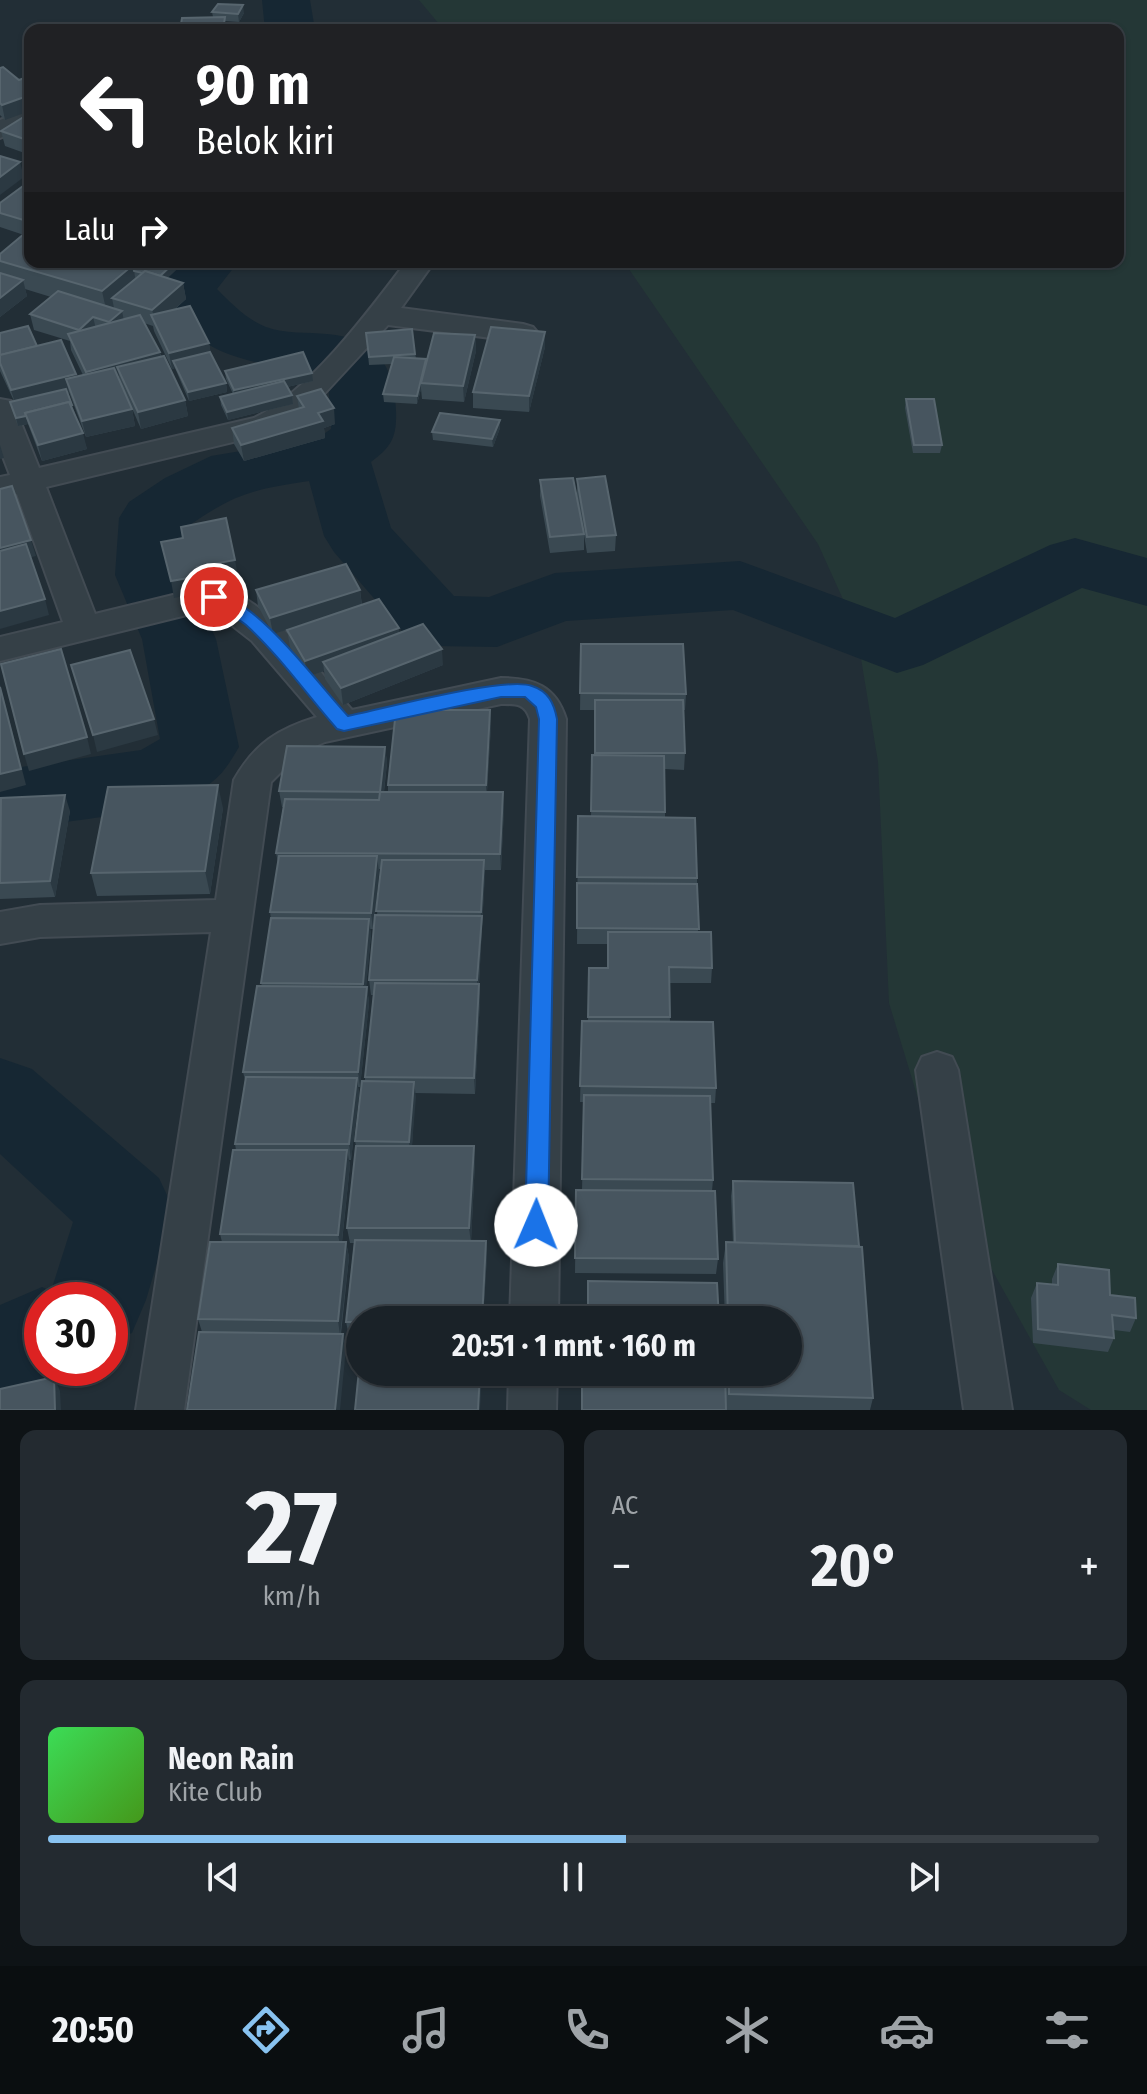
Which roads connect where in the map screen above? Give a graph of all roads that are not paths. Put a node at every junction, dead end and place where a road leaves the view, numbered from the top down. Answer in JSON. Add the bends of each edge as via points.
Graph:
{"nodes":[{"id":1,"x":24,"y":119,"type":"edge"},
{"id":2,"x":0,"y":130,"type":"edge"},
{"id":3,"x":416,"y":268,"type":"edge"},
{"id":4,"x":376,"y":321,"type":"junction"},
{"id":5,"x":523,"y":333,"type":"edge"},
{"id":6,"x":0,"y":408,"type":"edge"},
{"id":7,"x":14,"y":484,"type":"edge"},
{"id":8,"x":83,"y":628,"type":"junction"},
{"id":9,"x":0,"y":649,"type":"edge"},
{"id":10,"x":344,"y":724,"type":"junction"},
{"id":11,"x":235,"y":915,"type":"junction"},
{"id":12,"x":0,"y":928,"type":"edge"},
{"id":13,"x":937,"y":1070,"type":"dead end"},
{"id":14,"x":534,"y":1306,"type":"edge"},
{"id":15,"x":533,"y":1386,"type":"edge"},
{"id":16,"x":160,"y":1410,"type":"edge"},
{"id":17,"x":532,"y":1410,"type":"edge"},
{"id":18,"x":988,"y":1410,"type":"edge"}],
"edges":[{"from":1,"to":2,"type":"street"},
{"from":3,"to":4,"type":"street"},
{"from":4,"to":5,"type":"street","via":[[417,318]]},
{"from":4,"to":7,"type":"street","via":[[289,413],[237,433]]},
{"from":6,"to":7,"type":"street"},
{"from":7,"to":8,"type":"street"},
{"from":8,"to":9,"type":"street"},
{"from":8,"to":10,"type":"street","via":[[214,597],[226,601],[253,622]]},
{"from":10,"to":11,"type":"street","via":[[288,742],[253,780]]},
{"from":10,"to":14,"type":"street","via":[[501,691],[527,691],[545,705]]},
{"from":11,"to":12,"type":"street","via":[[40,921]]},
{"from":11,"to":16,"type":"street"},
{"from":13,"to":18,"type":"street"},
{"from":15,"to":17,"type":"street"}]}
